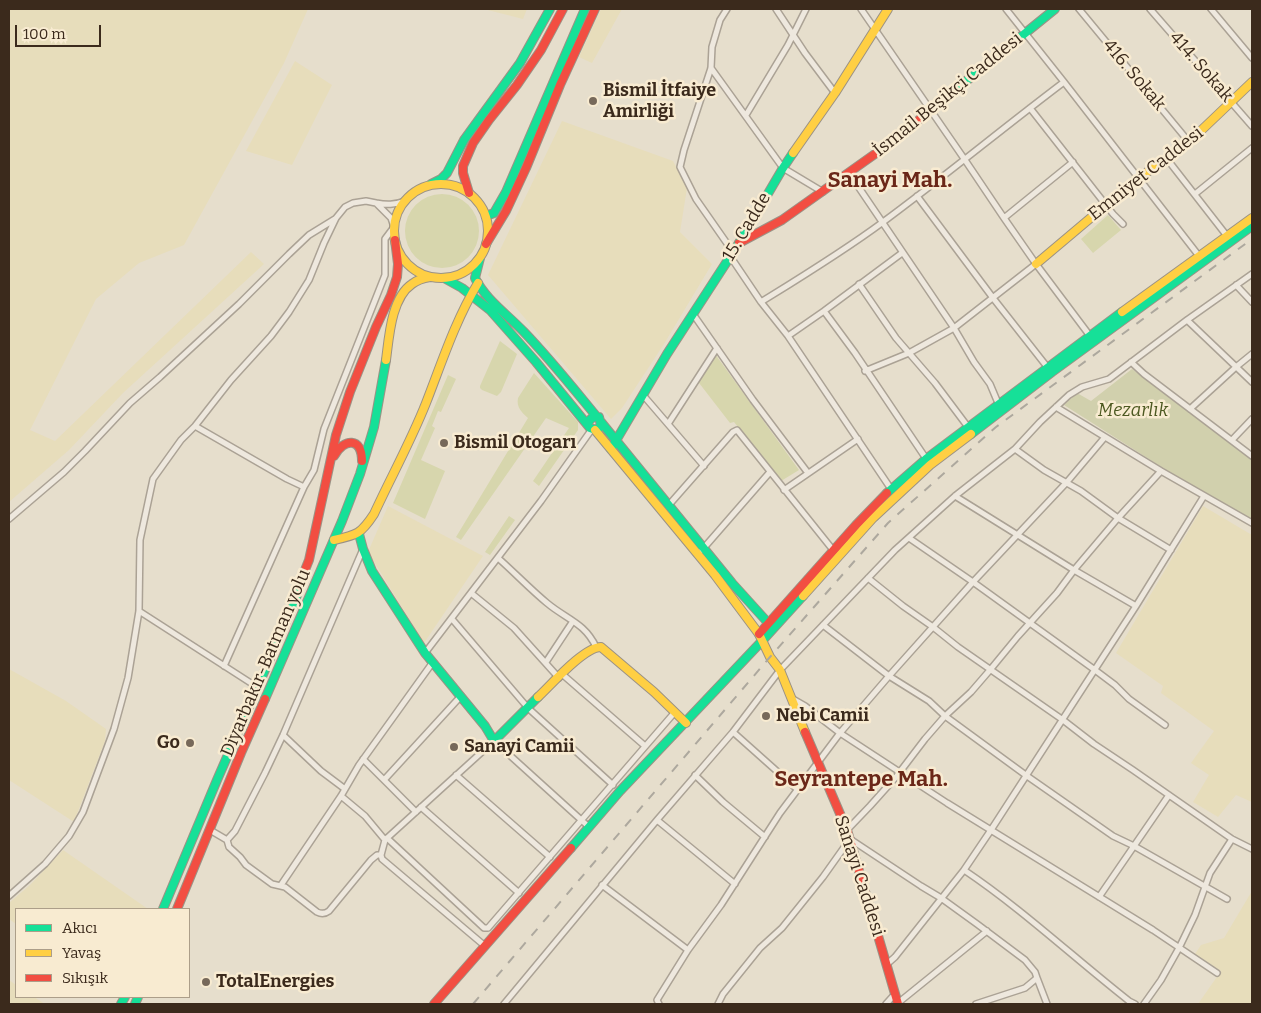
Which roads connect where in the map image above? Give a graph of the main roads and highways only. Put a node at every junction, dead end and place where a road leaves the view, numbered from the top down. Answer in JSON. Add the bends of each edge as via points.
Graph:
{"nodes":[{"id":1,"x":550,"y":9,"type":"edge"},
{"id":2,"x":563,"y":9,"type":"edge"},
{"id":3,"x":585,"y":9,"type":"edge"},
{"id":4,"x":595,"y":9,"type":"edge"},
{"id":5,"x":888,"y":9,"type":"edge"},
{"id":6,"x":1055,"y":9,"type":"edge"},
{"id":7,"x":1252,"y":82,"type":"edge"},
{"id":8,"x":428,"y":186,"type":"junction"},
{"id":9,"x":469,"y":193,"type":"junction"},
{"id":10,"x":486,"y":216,"type":"junction"},
{"id":11,"x":1252,"y":218,"type":"edge"},
{"id":12,"x":1252,"y":226,"type":"edge"},
{"id":13,"x":395,"y":240,"type":"junction"},
{"id":14,"x":739,"y":242,"type":"junction"},
{"id":15,"x":486,"y":244,"type":"junction"},
{"id":16,"x":480,"y":258,"type":"junction"},
{"id":17,"x":1036,"y":264,"type":"road end"},
{"id":18,"x":430,"y":277,"type":"junction"},
{"id":19,"x":444,"y":278,"type":"junction"},
{"id":20,"x":478,"y":283,"type":"junction"},
{"id":21,"x":471,"y":294,"type":"junction"},
{"id":22,"x":1092,"y":338,"type":"junction"},
{"id":23,"x":1050,"y":370,"type":"junction"},
{"id":24,"x":599,"y":419,"type":"junction"},
{"id":25,"x":592,"y":428,"type":"junction"},
{"id":26,"x":616,"y":441,"type":"junction"},
{"id":27,"x":611,"y":449,"type":"junction"},
{"id":28,"x":928,"y":462,"type":"junction"},
{"id":29,"x":361,"y":469,"type":"junction"},
{"id":30,"x":328,"y":470,"type":"junction"},
{"id":31,"x":359,"y":534,"type":"junction"},
{"id":32,"x":334,"y":540,"type":"junction"},
{"id":33,"x":701,"y":552,"type":"junction"},
{"id":34,"x":770,"y":626,"type":"junction"},
{"id":35,"x":760,"y":638,"type":"junction"},
{"id":36,"x":686,"y":723,"type":"junction"},
{"id":37,"x":163,"y":908,"type":"edge"},
{"id":38,"x":177,"y":908,"type":"edge"},
{"id":39,"x":434,"y":1004,"type":"edge"},
{"id":40,"x":898,"y":1004,"type":"edge"}],
"edges":[{"from":1,"to":8,"type":"main road","via":[[520,63],[464,140],[447,173]]},
{"from":2,"to":9,"type":"main road","via":[[541,50],[473,144],[463,166]]},
{"from":3,"to":10,"type":"main road","via":[[506,192],[494,213]]},
{"from":4,"to":15,"type":"main road","via":[[526,168]]},
{"from":5,"to":14,"type":"main road","name":"15. Cadde","via":[[783,168]]},
{"from":6,"to":14,"type":"main road","name":"İsmail Beşikçi Caddesi","via":[[896,139],[782,220]]},
{"from":7,"to":17,"type":"main road","name":"Emniyet Caddesi","via":[[1189,142],[1138,178]]},
{"from":8,"to":9,"type":"main road","via":[[456,186]]},
{"from":8,"to":13,"type":"main road","via":[[404,202],[394,226]]},
{"from":9,"to":10,"type":"main road"},
{"from":10,"to":15,"type":"main road"},
{"from":11,"to":22,"type":"main road"},
{"from":12,"to":22,"type":"main road"},
{"from":13,"to":18,"type":"main road","via":[[407,264]]},
{"from":13,"to":30,"type":"main road","name":"Diyarbakır-Batman yolu","via":[[398,277],[350,392]]},
{"from":14,"to":26,"type":"main road","name":"15. Cadde"},
{"from":15,"to":16,"type":"main road"},
{"from":16,"to":19,"type":"main road","via":[[458,275]]},
{"from":16,"to":20,"type":"main road","via":[[476,270]]},
{"from":18,"to":19,"type":"main road"},
{"from":18,"to":29,"type":"main road","name":"Diyarbakır-Batman yolu","via":[[412,283],[404,291],[393,315],[374,427]]},
{"from":19,"to":21,"type":"main road"},
{"from":20,"to":21,"type":"main road"},
{"from":20,"to":24,"type":"main road","via":[[559,370]]},
{"from":21,"to":25,"type":"main road","via":[[490,310]]},
{"from":21,"to":31,"type":"main road","via":[[378,506]]},
{"from":22,"to":23,"type":"main road"},
{"from":23,"to":28,"type":"main road"},
{"from":23,"to":28,"type":"main road","via":[[998,403]]},
{"from":24,"to":25,"type":"main road","via":[[600,427]]},
{"from":24,"to":25,"type":"main road","via":[[591,417]]},
{"from":24,"to":26,"type":"main road"},
{"from":25,"to":27,"type":"main road"},
{"from":26,"to":27,"type":"main road","name":"15. Cadde"},
{"from":26,"to":33,"type":"main road"},
{"from":27,"to":33,"type":"main road"},
{"from":28,"to":34,"type":"main road"},
{"from":28,"to":34,"type":"main road","via":[[891,489],[833,550]]},
{"from":29,"to":30,"type":"main road","via":[[363,454],[352,442],[336,451]]},
{"from":29,"to":32,"type":"main road","name":"Diyarbakır-Batman yolu"},
{"from":30,"to":37,"type":"main road","name":"Diyarbakır-Batman yolu","via":[[309,560],[295,601]]},
{"from":31,"to":32,"type":"main road"},
{"from":31,"to":36,"type":"main road","via":[[372,571],[425,653],[494,741],[575,661],[596,647],[604,649]]},
{"from":32,"to":38,"type":"main road","name":"Diyarbakır-Batman yolu"},
{"from":33,"to":34,"type":"main road"},
{"from":33,"to":35,"type":"main road","name":"Sanayi Caddesi"},
{"from":34,"to":35,"type":"main road"},
{"from":35,"to":36,"type":"main road"},
{"from":35,"to":40,"type":"main road","name":"Sanayi Caddesi","via":[[780,670],[847,830]]},
{"from":36,"to":39,"type":"main road","via":[[620,791]]}]}
